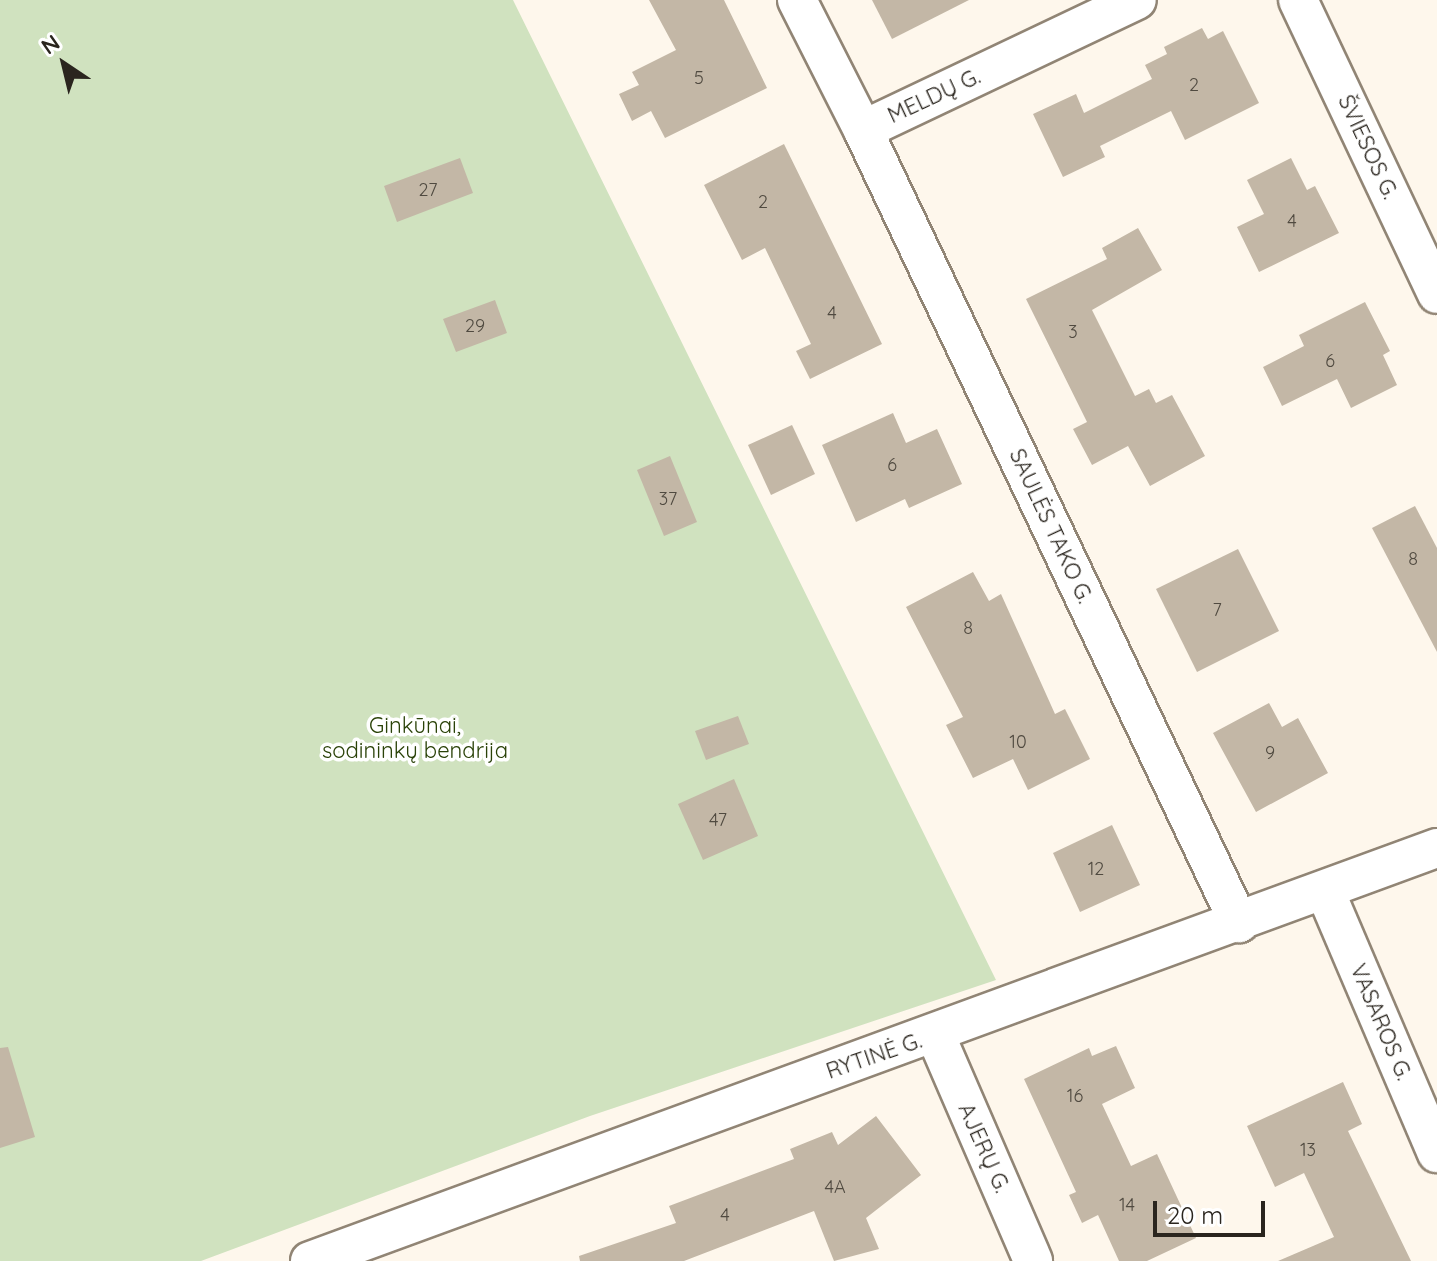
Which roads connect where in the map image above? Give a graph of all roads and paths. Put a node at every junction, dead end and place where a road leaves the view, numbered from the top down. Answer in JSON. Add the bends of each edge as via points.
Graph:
{"nodes":[{"id":1,"x":797,"y":0,"type":"edge"},
{"id":2,"x":1137,"y":0,"type":"edge"},
{"id":3,"x":1298,"y":0,"type":"edge"},
{"id":4,"x":863,"y":130,"type":"junction"},
{"id":5,"x":1437,"y":294,"type":"edge"},
{"id":6,"x":1437,"y":848,"type":"edge"},
{"id":7,"x":1325,"y":891,"type":"junction"},
{"id":8,"x":1239,"y":923,"type":"junction"},
{"id":9,"x":935,"y":1034,"type":"junction"},
{"id":10,"x":1437,"y":1153,"type":"edge"},
{"id":11,"x":310,"y":1261,"type":"edge"},
{"id":12,"x":1033,"y":1261,"type":"edge"}],
"edges":[{"from":1,"to":4,"type":"street","name":"MELDŲ G."},
{"from":2,"to":4,"type":"street","name":"MELDŲ G."},
{"from":3,"to":5,"type":"street","name":"ŠVIESOS G."},
{"from":4,"to":8,"type":"street","name":"SAULĖS TAKO G."},
{"from":6,"to":7,"type":"street","name":"RYTINĖ G."},
{"from":7,"to":8,"type":"street","name":"RYTINĖ G."},
{"from":7,"to":10,"type":"street","name":"VASAROS G."},
{"from":8,"to":9,"type":"street","name":"RYTINĖ G."},
{"from":9,"to":11,"type":"street","name":"RYTINĖ G."},
{"from":9,"to":12,"type":"street","name":"AJERŲ G."}]}
